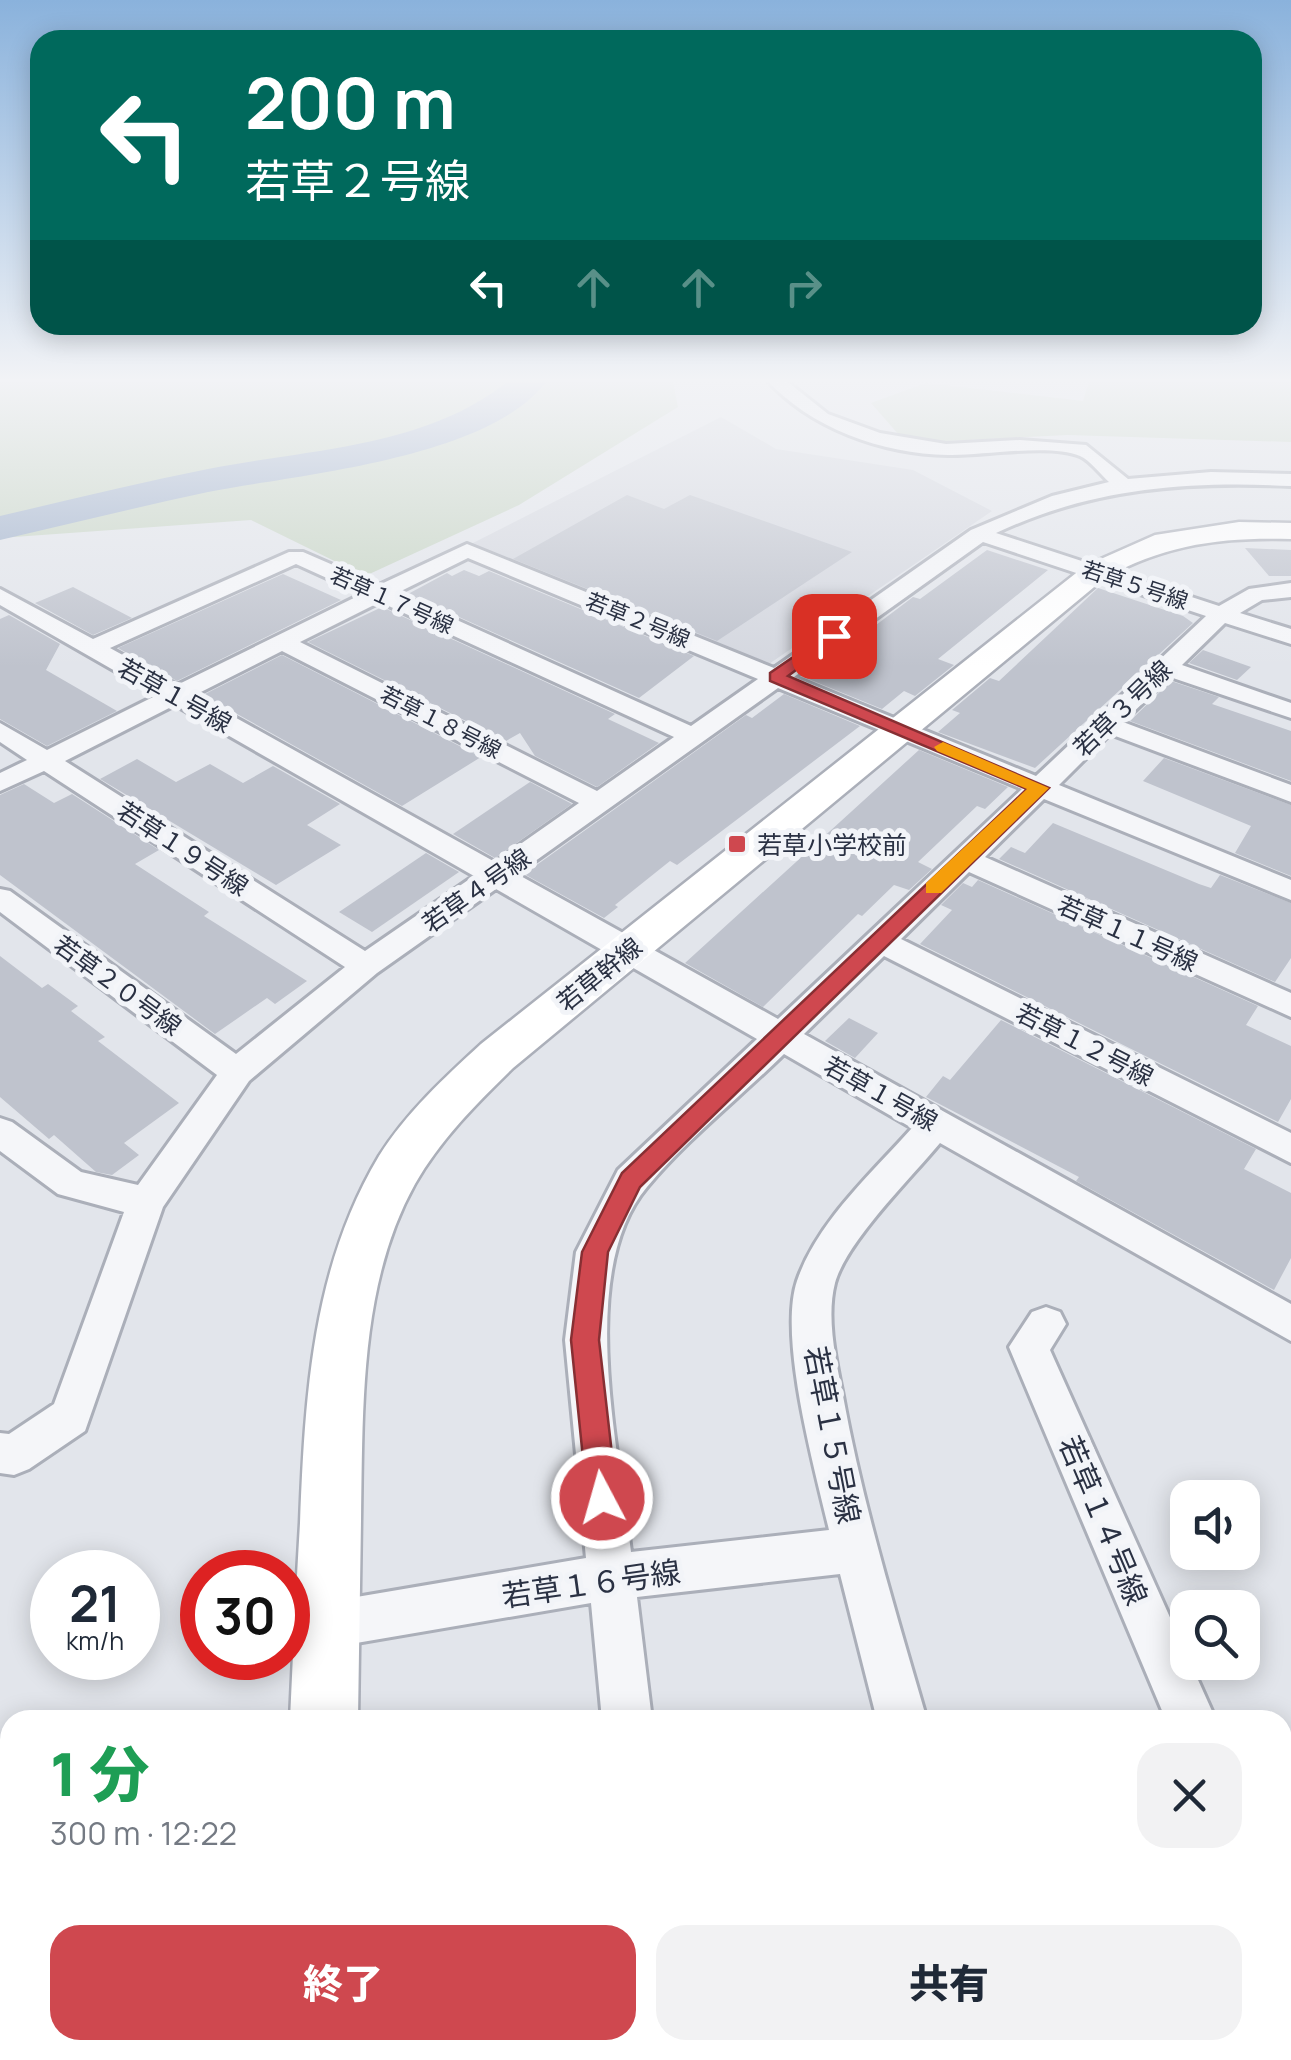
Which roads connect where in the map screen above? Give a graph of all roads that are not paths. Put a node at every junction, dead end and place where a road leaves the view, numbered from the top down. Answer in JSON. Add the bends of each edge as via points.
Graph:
{"nodes":[{"id":1,"x":1112,"y":475,"type":"edge"},
{"id":2,"x":1291,"y":480,"type":"edge"},
{"id":3,"x":1122,"y":485,"type":"junction"},
{"id":4,"x":1291,"y":530,"type":"edge"},
{"id":5,"x":978,"y":534,"type":"junction"},
{"id":6,"x":1095,"y":572,"type":"junction"},
{"id":7,"x":1291,"y":590,"type":"edge"},
{"id":8,"x":379,"y":594,"type":"junction"},
{"id":9,"x":0,"y":596,"type":"edge"},
{"id":10,"x":1221,"y":614,"type":"junction"},
{"id":11,"x":1291,"y":637,"type":"edge"},
{"id":12,"x":282,"y":642,"type":"junction"},
{"id":13,"x":91,"y":648,"type":"junction"},
{"id":14,"x":1165,"y":667,"type":"junction"},
{"id":15,"x":776,"y":677,"type":"junction"},
{"id":16,"x":175,"y":695,"type":"junction"},
{"id":17,"x":1291,"y":711,"type":"edge"},
{"id":18,"x":1106,"y":724,"type":"junction"},
{"id":19,"x":901,"y":729,"type":"junction"},
{"id":20,"x":0,"y":731,"type":"edge"},
{"id":21,"x":694,"y":736,"type":"junction"},
{"id":22,"x":46,"y":760,"type":"junction"},
{"id":23,"x":0,"y":783,"type":"edge"},
{"id":24,"x":1040,"y":788,"type":"junction"},
{"id":25,"x":1291,"y":794,"type":"edge"},
{"id":26,"x":600,"y":802,"type":"junction"},
{"id":27,"x":964,"y":859,"type":"junction"},
{"id":28,"x":496,"y":876,"type":"junction"},
{"id":29,"x":1291,"y":891,"type":"edge"},
{"id":30,"x":0,"y":898,"type":"edge"},
{"id":31,"x":878,"y":940,"type":"junction"},
{"id":32,"x":628,"y":950,"type":"junction"},
{"id":33,"x":366,"y":966,"type":"junction"},
{"id":34,"x":1291,"y":1006,"type":"edge"},
{"id":35,"x":778,"y":1035,"type":"junction"},
{"id":36,"x":237,"y":1072,"type":"junction"},
{"id":37,"x":936,"y":1124,"type":"junction"},
{"id":38,"x":4,"y":1143,"type":"edge"},
{"id":39,"x":1291,"y":1148,"type":"edge"},
{"id":40,"x":146,"y":1202,"type":"junction"},
{"id":41,"x":1046,"y":1324,"type":"dead end"},
{"id":42,"x":1291,"y":1324,"type":"edge"},
{"id":43,"x":0,"y":1453,"type":"edge"},
{"id":44,"x":857,"y":1550,"type":"junction"},
{"id":45,"x":611,"y":1577,"type":"junction"},
{"id":46,"x":327,"y":1625,"type":"junction"},
{"id":47,"x":324,"y":1710,"type":"edge"},
{"id":48,"x":626,"y":1710,"type":"edge"},
{"id":49,"x":899,"y":1710,"type":"edge"},
{"id":50,"x":1186,"y":1710,"type":"edge"}],
"edges":[{"from":1,"to":3,"type":"street"},
{"from":2,"to":3,"type":"street","name":"若草４号線"},
{"from":3,"to":5,"type":"street","name":"若草４号線","via":[[1025,510]]},
{"from":4,"to":6,"type":"street","name":"若草幹線","via":[[1165,538]]},
{"from":5,"to":6,"type":"street","name":"若草５号線"},
{"from":5,"to":15,"type":"street","name":"若草４号線"},
{"from":6,"to":10,"type":"street","name":"若草５号線"},
{"from":6,"to":19,"type":"street","name":"若草幹線"},
{"from":7,"to":10,"type":"street","name":"若草３号線","via":[[1258,594]]},
{"from":8,"to":12,"type":"street","name":"若草２号線"},
{"from":8,"to":13,"type":"street","name":"若草１７号線","via":[[296,556]]},
{"from":8,"to":15,"type":"street","name":"若草２号線","via":[[467,550]]},
{"from":8,"to":21,"type":"street","name":"若草１７号線"},
{"from":9,"to":13,"type":"street","name":"若草１号線"},
{"from":10,"to":11,"type":"street","name":"若草５号線"},
{"from":10,"to":14,"type":"street","name":"若草３号線"},
{"from":12,"to":16,"type":"street","name":"若草２号線"},
{"from":12,"to":26,"type":"street","name":"若草１８号線"},
{"from":13,"to":16,"type":"street","name":"若草１号線"},
{"from":14,"to":17,"type":"street"},
{"from":14,"to":18,"type":"street","name":"若草３号線"},
{"from":15,"to":19,"type":"street","name":"若草２号線"},
{"from":15,"to":21,"type":"street","name":"若草４号線"},
{"from":16,"to":22,"type":"street","name":"若草２号線"},
{"from":16,"to":28,"type":"street","name":"若草１号線"},
{"from":18,"to":24,"type":"street","name":"若草３号線"},
{"from":18,"to":25,"type":"street"},
{"from":19,"to":24,"type":"street","name":"若草２号線"},
{"from":19,"to":32,"type":"street","name":"若草幹線"},
{"from":20,"to":22,"type":"street","name":"若草１９号線"},
{"from":21,"to":26,"type":"street","name":"若草４号線"},
{"from":22,"to":23,"type":"street","name":"若草２号線"},
{"from":22,"to":33,"type":"street","name":"若草１９号線"},
{"from":24,"to":27,"type":"street","name":"若草３号線"},
{"from":24,"to":29,"type":"street","name":"若草２号線"},
{"from":26,"to":28,"type":"street","name":"若草４号線"},
{"from":27,"to":31,"type":"street","name":"若草３号線"},
{"from":27,"to":34,"type":"street","name":"若草１１号線"},
{"from":28,"to":32,"type":"street","name":"若草１号線"},
{"from":28,"to":33,"type":"street","name":"若草４号線"},
{"from":30,"to":36,"type":"street","name":"若草２０号線"},
{"from":31,"to":35,"type":"street","name":"若草３号線"},
{"from":31,"to":39,"type":"street","name":"若草１２号線"},
{"from":32,"to":35,"type":"street","name":"若草１号線"},
{"from":32,"to":46,"type":"street","name":"若草幹線","via":[[461,1089],[433,1118],[387,1188],[342,1324]]},
{"from":33,"to":36,"type":"street","name":"若草４号線"},
{"from":35,"to":37,"type":"street","name":"若草１号線"},
{"from":35,"to":45,"type":"street","name":"若草３号線","via":[[630,1180],[595,1252],[585,1340]]},
{"from":36,"to":40,"type":"street","name":"若草４号線"},
{"from":37,"to":42,"type":"street","name":"若草１号線"},
{"from":37,"to":44,"type":"street","name":"若草１５号線","via":[[844,1237],[815,1284],[812,1348]]},
{"from":38,"to":40,"type":"street","via":[[71,1184]]},
{"from":40,"to":43,"type":"street","name":"若草４号線","via":[[70,1417],[14,1455]]},
{"from":41,"to":50,"type":"street","name":"若草１４号線","via":[[1029,1347]]},
{"from":44,"to":45,"type":"street","name":"若草１６号線"},
{"from":44,"to":49,"type":"street","name":"若草１５号線"},
{"from":45,"to":46,"type":"street","name":"若草１６号線"},
{"from":45,"to":48,"type":"street","name":"若草３号線"},
{"from":46,"to":47,"type":"street","name":"若草幹線"}]}
